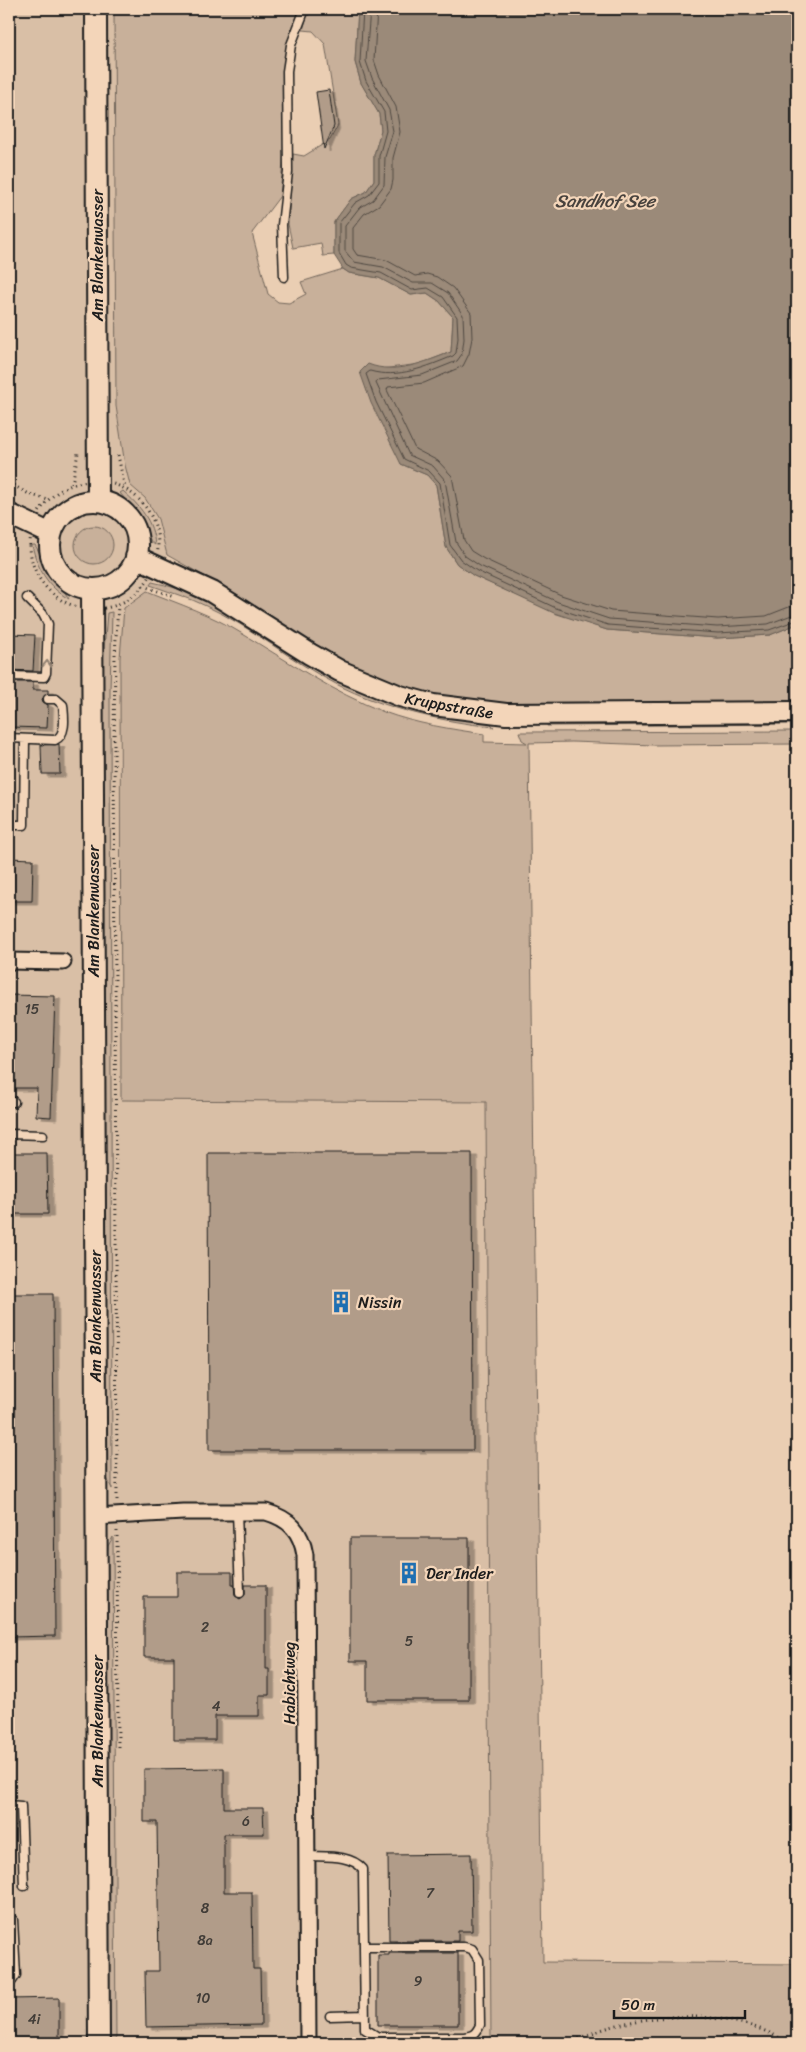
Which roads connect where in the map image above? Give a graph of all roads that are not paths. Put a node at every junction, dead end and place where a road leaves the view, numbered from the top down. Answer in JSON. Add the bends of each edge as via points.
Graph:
{"nodes":[{"id":1,"x":96,"y":9,"type":"edge"},
{"id":2,"x":305,"y":9,"type":"edge"},
{"id":3,"x":284,"y":277,"type":"dead end"},
{"id":4,"x":98,"y":500,"type":"junction"},
{"id":5,"x":9,"y":514,"type":"edge"},
{"id":6,"x":51,"y":534,"type":"junction"},
{"id":7,"x":145,"y":561,"type":"junction"},
{"id":8,"x":92,"y":589,"type":"junction"},
{"id":9,"x":27,"y":598,"type":"dead end"},
{"id":10,"x":9,"y":676,"type":"edge"},
{"id":11,"x":48,"y":699,"type":"dead end"},
{"id":12,"x":797,"y":712,"type":"edge"},
{"id":13,"x":9,"y":738,"type":"edge"},
{"id":14,"x":25,"y":739,"type":"junction"},
{"id":15,"x":9,"y":825,"type":"edge"},
{"id":16,"x":9,"y":961,"type":"edge"},
{"id":17,"x":63,"y":962,"type":"dead end"},
{"id":18,"x":9,"y":1134,"type":"edge"},
{"id":19,"x":43,"y":1134,"type":"dead end"},
{"id":20,"x":237,"y":1512,"type":"junction"},
{"id":21,"x":96,"y":1517,"type":"junction"},
{"id":22,"x":240,"y":1593,"type":"dead end"},
{"id":23,"x":9,"y":1805,"type":"edge"},
{"id":24,"x":307,"y":1856,"type":"junction"},
{"id":25,"x":24,"y":1886,"type":"dead end"},
{"id":26,"x":9,"y":1919,"type":"edge"},
{"id":27,"x":364,"y":1947,"type":"junction"},
{"id":28,"x":9,"y":1981,"type":"edge"},
{"id":29,"x":364,"y":2015,"type":"junction"},
{"id":30,"x":330,"y":2016,"type":"dead end"},
{"id":31,"x":99,"y":2043,"type":"edge"},
{"id":32,"x":308,"y":2043,"type":"edge"}],
"edges":[{"from":1,"to":4,"type":"street","name":"Am Blankenwasser"},
{"from":2,"to":3,"type":"lane","via":[[291,45],[287,71],[288,172],[282,225]]},
{"from":4,"to":6,"type":"street","via":[[80,502],[67,509]]},
{"from":4,"to":7,"type":"street","via":[[120,509],[129,518]]},
{"from":5,"to":6,"type":"street"},
{"from":6,"to":8,"type":"street","via":[[49,546],[58,570],[67,580]]},
{"from":7,"to":8,"type":"street","via":[[120,580]]},
{"from":7,"to":12,"type":"street","name":"Kruppstraße","via":[[232,604],[340,671],[400,696],[432,705],[506,714]]},
{"from":8,"to":21,"type":"street","name":"Am Blankenwasser"},
{"from":10,"to":9,"type":"lane","one_way":true,"via":[[43,677],[46,673],[48,624]]},
{"from":11,"to":14,"type":"lane","via":[[56,699],[63,705],[62,735],[55,740]]},
{"from":13,"to":14,"type":"lane"},
{"from":14,"to":15,"type":"lane","via":[[24,825]]},
{"from":16,"to":17,"type":"street"},
{"from":18,"to":19,"type":"lane"},
{"from":20,"to":21,"type":"street","name":"Habichtweg"},
{"from":20,"to":22,"type":"lane"},
{"from":20,"to":24,"type":"street","name":"Habichtweg","via":[[277,1515],[302,1539],[305,1555]]},
{"from":21,"to":31,"type":"street","name":"Am Blankenwasser"},
{"from":23,"to":25,"type":"lane","via":[[21,1806]]},
{"from":24,"to":27,"type":"lane","via":[[344,1858],[358,1863],[363,1869]]},
{"from":24,"to":32,"type":"street","name":"Habichtweg"},
{"from":26,"to":28,"type":"lane","via":[[13,1920],[16,1975]]},
{"from":27,"to":29,"type":"lane"},
{"from":27,"to":29,"type":"lane","via":[[472,1949],[480,1960],[480,2025],[472,2036],[464,2037],[378,2037],[365,2028]]},
{"from":29,"to":30,"type":"lane"}]}
